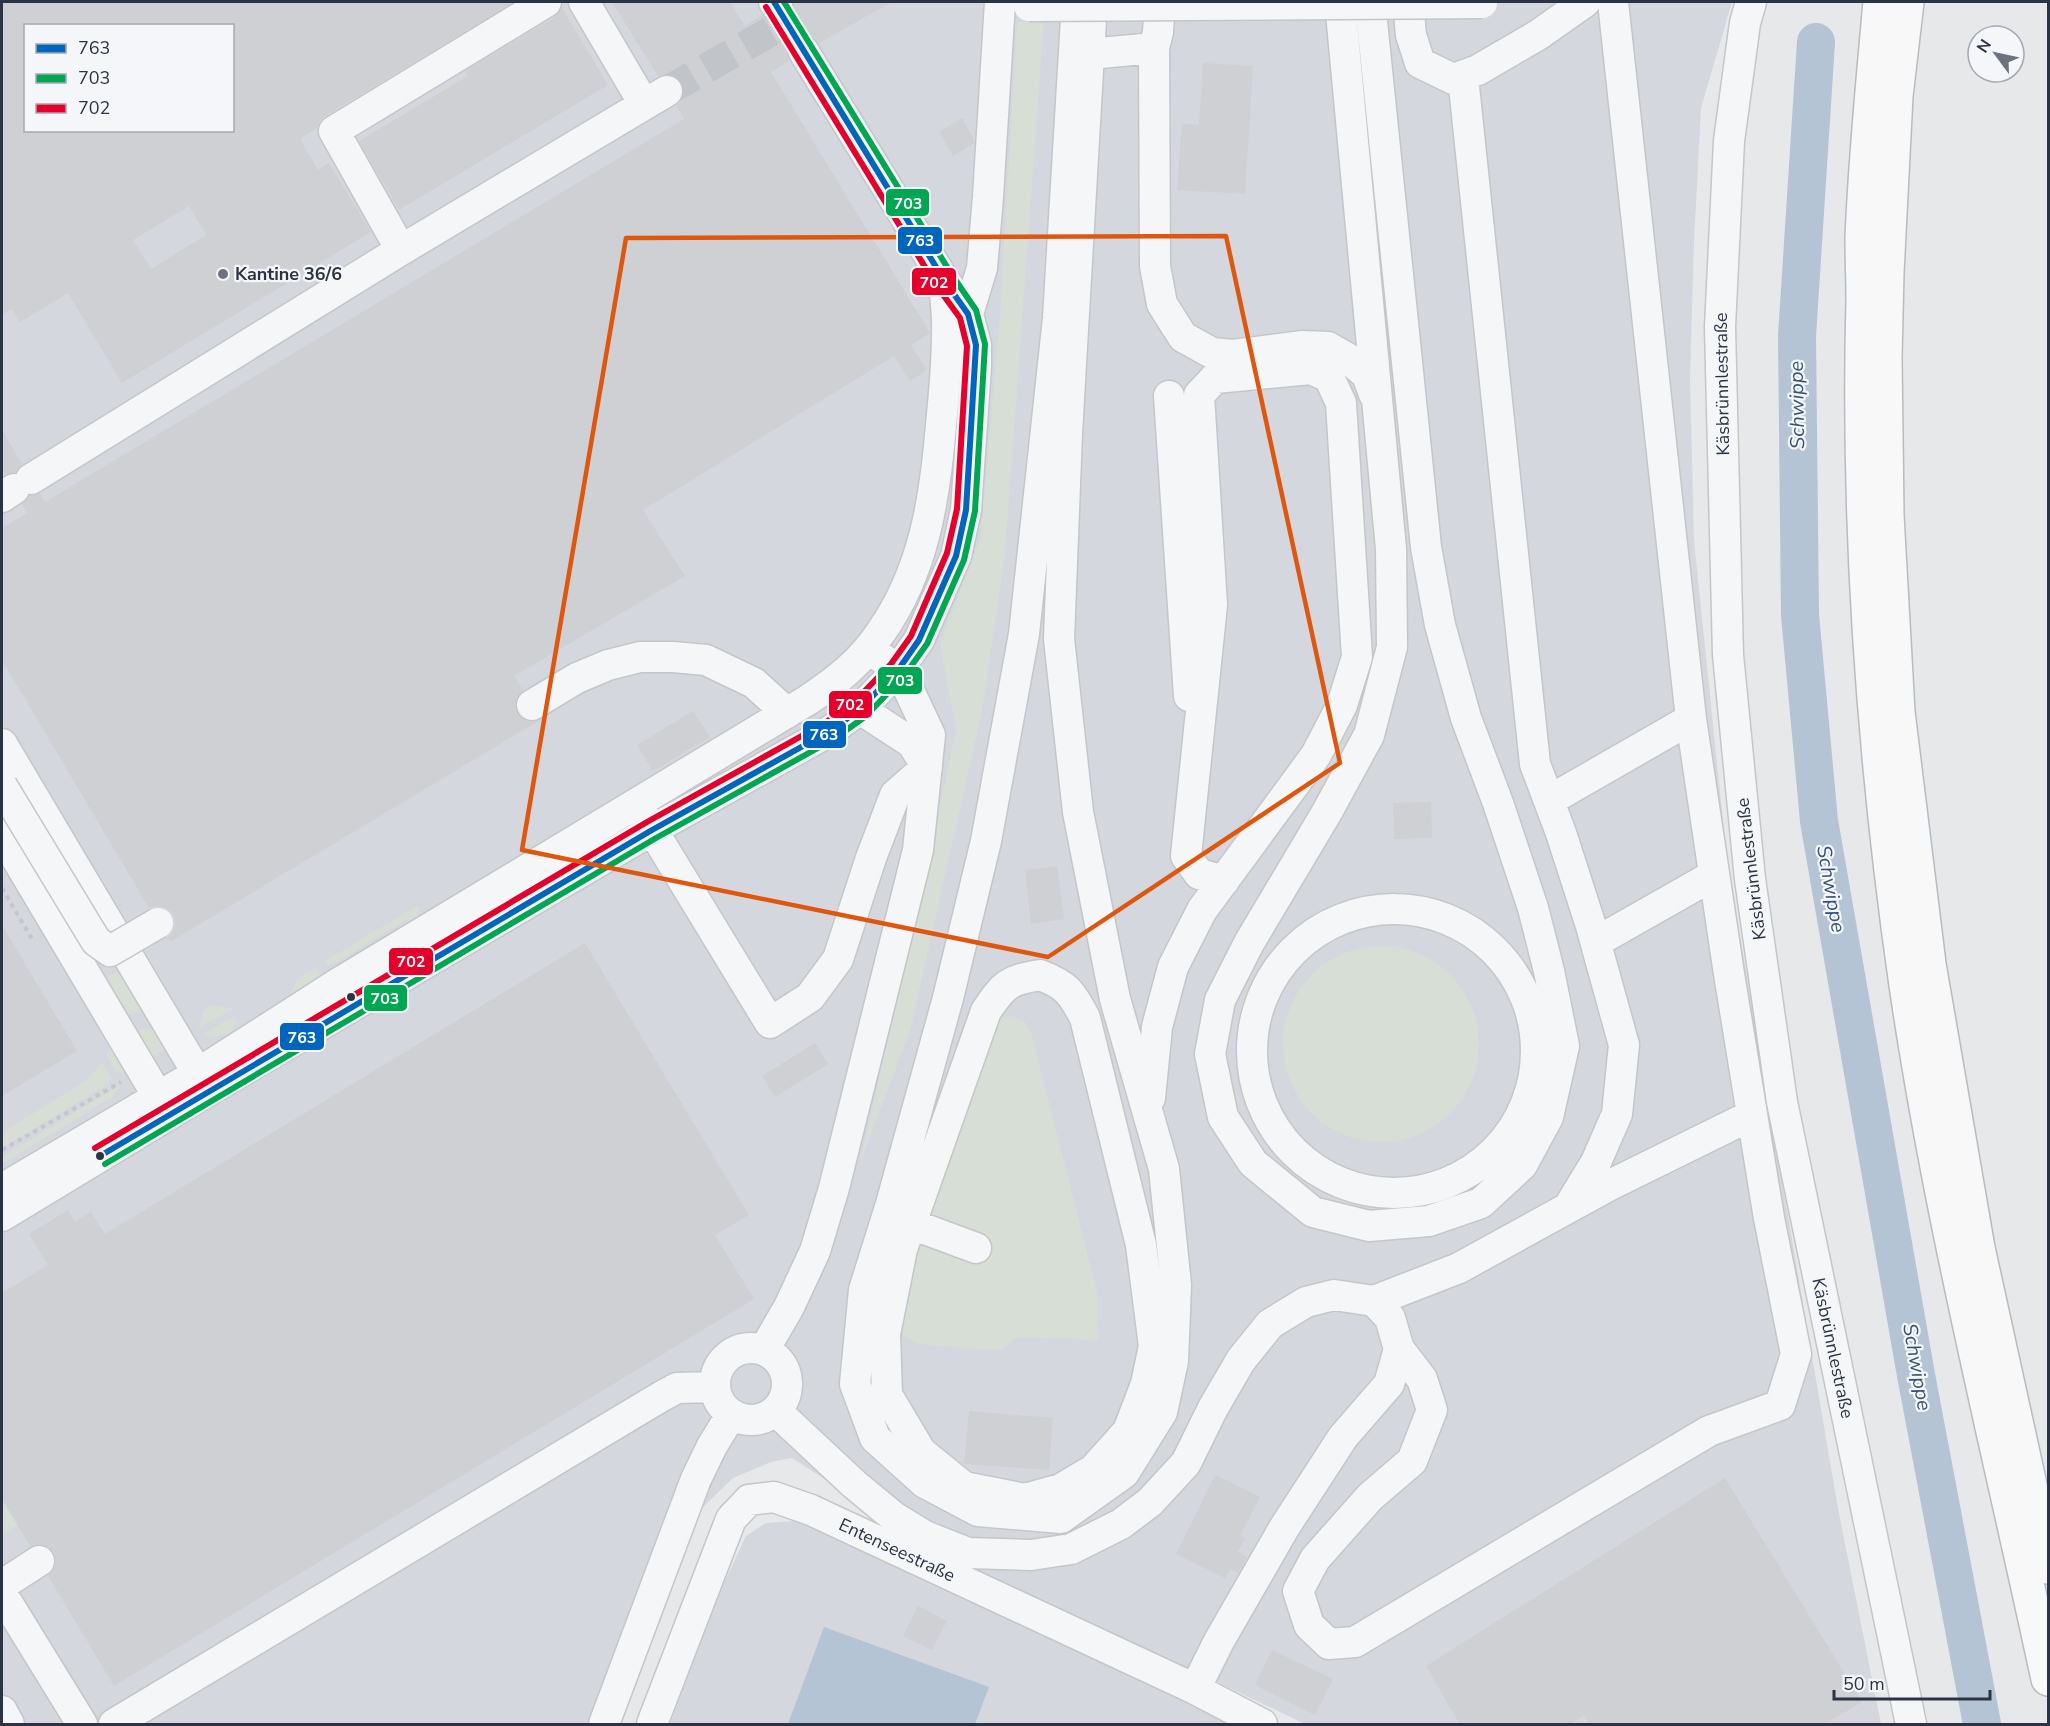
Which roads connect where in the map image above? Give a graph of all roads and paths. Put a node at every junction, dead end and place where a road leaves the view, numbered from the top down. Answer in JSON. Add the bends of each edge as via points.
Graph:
{"nodes":[{"id":1,"x":546,"y":2,"type":"edge"},
{"id":2,"x":584,"y":2,"type":"edge"},
{"id":3,"x":1077,"y":2,"type":"edge"},
{"id":4,"x":1092,"y":2,"type":"edge"},
{"id":5,"x":1104,"y":2,"type":"edge"},
{"id":6,"x":1160,"y":2,"type":"edge"},
{"id":7,"x":1340,"y":2,"type":"edge"},
{"id":8,"x":1370,"y":2,"type":"edge"},
{"id":9,"x":1408,"y":2,"type":"edge"},
{"id":10,"x":1484,"y":2,"type":"edge"},
{"id":11,"x":1585,"y":2,"type":"edge"},
{"id":12,"x":1612,"y":2,"type":"edge"},
{"id":13,"x":1751,"y":2,"type":"edge"},
{"id":14,"x":1880,"y":2,"type":"edge"},
{"id":15,"x":1906,"y":2,"type":"edge"},
{"id":16,"x":1000,"y":4,"type":"edge"},
{"id":17,"x":1043,"y":4,"type":"edge"},
{"id":18,"x":1154,"y":48,"type":"junction"},
{"id":19,"x":804,"y":52,"type":"dead end"},
{"id":20,"x":1100,"y":53,"type":"junction"},
{"id":21,"x":1471,"y":73,"type":"junction"},
{"id":22,"x":401,"y":250,"type":"junction"},
{"id":23,"x":944,"y":280,"type":"junction"},
{"id":24,"x":968,"y":314,"type":"junction"},
{"id":25,"x":1058,"y":318,"type":"junction"},
{"id":26,"x":1169,"y":396,"type":"dead end"},
{"id":27,"x":1376,"y":400,"type":"junction"},
{"id":28,"x":1067,"y":434,"type":"junction"},
{"id":29,"x":15,"y":488,"type":"edge"},
{"id":30,"x":869,"y":649,"type":"junction"},
{"id":31,"x":898,"y":670,"type":"junction"},
{"id":32,"x":531,"y":705,"type":"dead end"},
{"id":33,"x":861,"y":709,"type":"junction"},
{"id":34,"x":787,"y":713,"type":"junction"},
{"id":35,"x":1691,"y":719,"type":"junction"},
{"id":36,"x":2,"y":744,"type":"edge"},
{"id":37,"x":927,"y":766,"type":"junction"},
{"id":38,"x":2,"y":786,"type":"edge"},
{"id":39,"x":1194,"y":792,"type":"junction"},
{"id":40,"x":1557,"y":796,"type":"junction"},
{"id":41,"x":637,"y":803,"type":"junction"},
{"id":42,"x":652,"y":830,"type":"junction"},
{"id":43,"x":1561,"y":833,"type":"junction"},
{"id":44,"x":2,"y":834,"type":"edge"},
{"id":45,"x":1186,"y":856,"type":"junction"},
{"id":46,"x":1714,"y":875,"type":"junction"},
{"id":47,"x":1224,"y":881,"type":"junction"},
{"id":48,"x":158,"y":923,"type":"dead end"},
{"id":49,"x":1313,"y":933,"type":"junction"},
{"id":50,"x":1596,"y":942,"type":"junction"},
{"id":51,"x":1244,"y":954,"type":"junction"},
{"id":52,"x":1173,"y":967,"type":"junction"},
{"id":53,"x":948,"y":998,"type":"junction"},
{"id":54,"x":142,"y":1069,"type":"junction"},
{"id":55,"x":202,"y":1083,"type":"junction"},
{"id":56,"x":164,"y":1106,"type":"junction"},
{"id":57,"x":950,"y":1114,"type":"junction"},
{"id":58,"x":1752,"y":1115,"type":"junction"},
{"id":59,"x":1148,"y":1116,"type":"junction"},
{"id":60,"x":2,"y":1150,"type":"edge"},
{"id":61,"x":2,"y":1189,"type":"edge"},
{"id":62,"x":1568,"y":1208,"type":"junction"},
{"id":63,"x":2,"y":1216,"type":"edge"},
{"id":64,"x":911,"y":1224,"type":"junction"},
{"id":65,"x":976,"y":1248,"type":"dead end"},
{"id":66,"x":1374,"y":1301,"type":"junction"},
{"id":67,"x":1399,"y":1349,"type":"junction"},
{"id":68,"x":764,"y":1350,"type":"junction"},
{"id":69,"x":715,"y":1387,"type":"junction"},
{"id":70,"x":776,"y":1411,"type":"junction"},
{"id":71,"x":731,"y":1415,"type":"junction"},
{"id":72,"x":39,"y":1561,"type":"dead end"},
{"id":73,"x":2049,"y":1567,"type":"edge"},
{"id":74,"x":2,"y":1584,"type":"edge"},
{"id":75,"x":2,"y":1594,"type":"edge"},
{"id":76,"x":2049,"y":1679,"type":"edge"},
{"id":77,"x":1199,"y":1682,"type":"junction"},
{"id":78,"x":2,"y":1711,"type":"edge"},
{"id":79,"x":9,"y":1725,"type":"edge"},
{"id":80,"x":82,"y":1725,"type":"edge"},
{"id":81,"x":114,"y":1725,"type":"edge"},
{"id":82,"x":604,"y":1725,"type":"edge"},
{"id":83,"x":652,"y":1725,"type":"edge"},
{"id":84,"x":1262,"y":1725,"type":"edge"},
{"id":85,"x":1911,"y":1725,"type":"edge"}],
"edges":[{"from":1,"to":22,"type":"street","via":[[334,131]]},
{"from":2,"to":22,"type":"street","via":[[656,98]]},
{"from":3,"to":25,"type":"street"},
{"from":4,"to":28,"type":"street"},
{"from":5,"to":20,"type":"street"},
{"from":6,"to":18,"type":"street"},
{"from":7,"to":27,"type":"street"},
{"from":8,"to":51,"type":"street","via":[[1426,547],[1438,614],[1466,718],[1533,908],[1564,1046],[1548,1117],[1522,1165],[1481,1203],[1429,1221],[1369,1226],[1313,1212],[1253,1163],[1223,1117],[1210,1054],[1220,1000]]},
{"from":9,"to":21,"type":"street","via":[[1411,35],[1420,63],[1454,79]]},
{"from":10,"to":17,"type":"street","bridge":true},
{"from":11,"to":21,"type":"street","via":[[1538,35]]},
{"from":12,"to":35,"type":"street"},
{"from":13,"to":85,"type":"street","name":"Käsbrünnlestraße","via":[[1729,141],[1720,327],[1728,655],[1750,879],[1782,1102]]},
{"from":14,"to":76,"type":"highway","via":[[1862,242],[1860,413],[1862,523],[1882,791],[1906,983],[1943,1203]]},
{"from":15,"to":73,"type":"highway","via":[[1896,96],[1885,357],[1887,514],[1898,712],[1929,963],[1974,1226]]},
{"from":16,"to":17,"type":"street"},
{"from":16,"to":24,"type":"street","via":[[982,268]]},
{"from":17,"to":25,"type":"street","via":[[1061,44]]},
{"from":18,"to":20,"type":"street"},
{"from":18,"to":27,"type":"street","via":[[1155,266],[1167,312],[1183,337],[1212,353],[1233,355],[1303,346],[1328,347],[1367,375]]},
{"from":19,"to":23,"type":"street"},
{"from":20,"to":28,"type":"street","via":[[1097,257]]},
{"from":21,"to":40,"type":"street"},
{"from":21,"to":43,"type":"street","via":[[1535,764]]},
{"from":22,"to":29,"type":"street"},
{"from":23,"to":24,"type":"street"},
{"from":23,"to":30,"type":"street","via":[[948,333],[938,469],[928,527],[912,578]]},
{"from":24,"to":31,"type":"street","via":[[976,345],[976,367],[966,510],[956,556],[937,601],[919,640]]},
{"from":25,"to":53,"type":"street","via":[[1024,634],[986,841]]},
{"from":26,"to":39,"type":"street"},
{"from":27,"to":51,"type":"street","via":[[1392,549],[1392,647],[1369,735]]},
{"from":28,"to":59,"type":"street","via":[[1059,639],[1078,812],[1115,999]]},
{"from":30,"to":31,"type":"street"},
{"from":30,"to":34,"type":"street","via":[[843,676]]},
{"from":31,"to":33,"type":"street"},
{"from":31,"to":37,"type":"street","via":[[930,735]]},
{"from":32,"to":34,"type":"street","via":[[608,665],[640,657],[674,657],[706,660],[754,683]]},
{"from":33,"to":37,"type":"street","via":[[912,743]]},
{"from":33,"to":42,"type":"street","via":[[830,731]]},
{"from":34,"to":41,"type":"street"},
{"from":35,"to":40,"type":"street"},
{"from":35,"to":46,"type":"street"},
{"from":36,"to":55,"type":"street"},
{"from":37,"to":42,"type":"street","via":[[895,795],[837,959],[810,998],[770,1023]]},
{"from":37,"to":68,"type":"street","via":[[918,849],[834,1188],[815,1251]]},
{"from":38,"to":48,"type":"street","bridge":true,"via":[[96,941],[110,951]]},
{"from":39,"to":45,"type":"street"},
{"from":39,"to":47,"type":"street","via":[[1212,605],[1199,394],[1215,378],[1311,369],[1329,377],[1341,403],[1357,657],[1342,705],[1316,755]]},
{"from":40,"to":43,"type":"street"},
{"from":41,"to":42,"type":"street"},
{"from":41,"to":55,"type":"street","via":[[342,981]]},
{"from":42,"to":55,"type":"street"},
{"from":43,"to":50,"type":"street"},
{"from":44,"to":54,"type":"street"},
{"from":45,"to":47,"type":"street","via":[[1199,874]]},
{"from":45,"to":52,"type":"street","via":[[1187,916]]},
{"from":46,"to":50,"type":"street"},
{"from":46,"to":58,"type":"street"},
{"from":47,"to":52,"type":"street","via":[[1202,910]]},
{"from":49,"to":49,"type":"street","via":[[1354,913],[1400,908],[1423,912],[1445,917],[1485,941],[1516,975],[1533,1018],[1536,1064],[1528,1098],[1499,1148],[1463,1177],[1418,1193],[1370,1193],[1324,1177],[1286,1147],[1260,1105],[1250,1058],[1256,1010],[1278,967]]},
{"from":49,"to":51,"type":"street"},
{"from":50,"to":62,"type":"street","via":[[1624,1045],[1617,1114],[1596,1161]]},
{"from":52,"to":59,"type":"street","via":[[1157,1026]]},
{"from":53,"to":57,"type":"street"},
{"from":53,"to":59,"type":"street","via":[[864,1290],[855,1384],[875,1438],[925,1483],[978,1510],[1061,1518],[1124,1473],[1162,1412],[1173,1361],[1176,1285],[1164,1169]]},
{"from":54,"to":56,"type":"street"},
{"from":54,"to":60,"type":"path"},
{"from":55,"to":56,"type":"street"},
{"from":56,"to":61,"type":"street"},
{"from":56,"to":63,"type":"street"},
{"from":57,"to":64,"type":"street"},
{"from":57,"to":64,"type":"street","via":[[986,1011],[998,992],[1017,978],[1040,975],[1073,993],[1085,1018],[1141,1245],[1154,1346],[1146,1384],[1128,1431],[1093,1470],[1061,1489],[1025,1499],[964,1487],[921,1452],[887,1395],[885,1334],[902,1249]]},
{"from":58,"to":62,"type":"street"},
{"from":58,"to":67,"type":"street","via":[[1796,1354],[1780,1405],[1709,1431],[1355,1642],[1329,1644],[1309,1625],[1298,1591],[1315,1559],[1370,1497],[1412,1461],[1432,1410],[1422,1379]]},
{"from":62,"to":66,"type":"street","via":[[1459,1268]]},
{"from":64,"to":65,"type":"street"},
{"from":66,"to":67,"type":"street","via":[[1390,1318]]},
{"from":66,"to":70,"type":"street","via":[[1334,1295],[1306,1302],[1270,1324],[1241,1360],[1186,1463],[1150,1502],[1121,1524],[1071,1549],[1031,1556],[968,1553],[925,1536],[854,1484]]},
{"from":67,"to":77,"type":"street","via":[[1389,1384],[1343,1437],[1311,1461],[1270,1512],[1232,1587],[1219,1641]]},
{"from":68,"to":69,"type":"street","via":[[752,1348],[729,1355],[716,1375]]},
{"from":68,"to":70,"type":"street","via":[[783,1366],[787,1377],[785,1395]]},
{"from":69,"to":71,"type":"street","via":[[717,1398]]},
{"from":69,"to":81,"type":"street","via":[[677,1388],[662,1396]]},
{"from":70,"to":71,"type":"street","via":[[754,1421]]},
{"from":71,"to":82,"type":"street","via":[[696,1479]]},
{"from":72,"to":74,"type":"street"},
{"from":75,"to":80,"type":"street"},
{"from":77,"to":83,"type":"street","name":"Entenseestraße","via":[[774,1497],[749,1500],[731,1519]]},
{"from":77,"to":84,"type":"street","name":"Entenseestraße"},
{"from":78,"to":79,"type":"street"}]}
